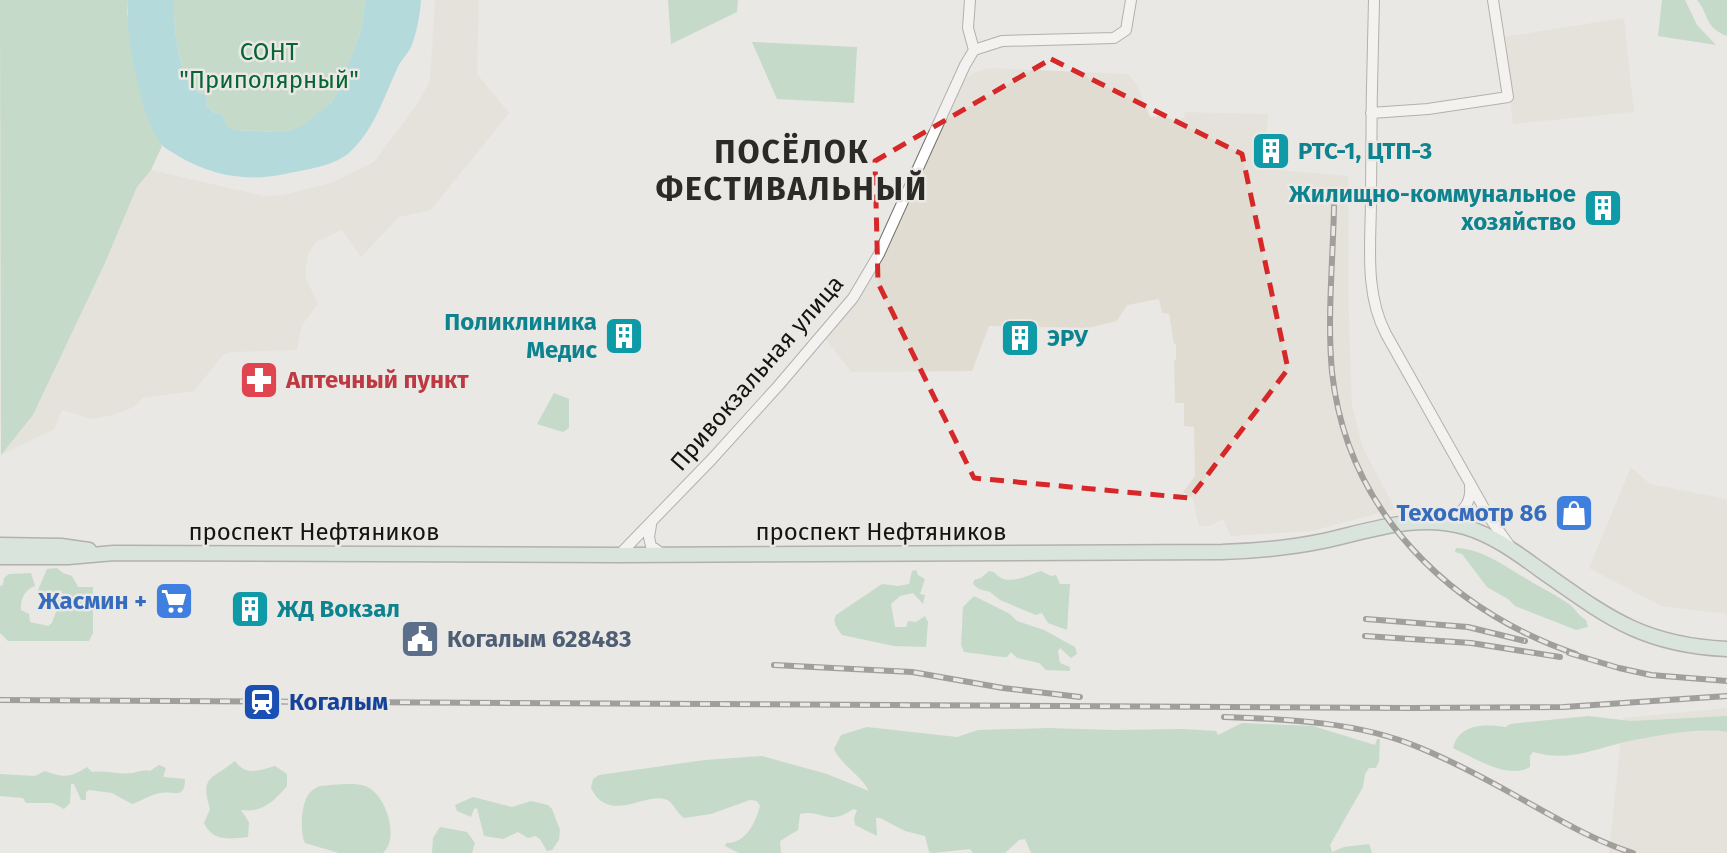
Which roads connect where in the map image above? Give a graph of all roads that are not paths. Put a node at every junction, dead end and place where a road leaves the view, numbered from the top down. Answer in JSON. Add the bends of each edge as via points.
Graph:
{"nodes":[{"id":1,"x":970,"y":0,"type":"edge"},
{"id":2,"x":1131,"y":0,"type":"edge"},
{"id":3,"x":1374,"y":0,"type":"edge"},
{"id":4,"x":1493,"y":0,"type":"edge"},
{"id":5,"x":974,"y":50,"type":"junction"},
{"id":6,"x":1371,"y":113,"type":"junction"},
{"id":7,"x":1469,"y":482,"type":"junction"},
{"id":8,"x":1440,"y":522,"type":"junction"},
{"id":9,"x":651,"y":524,"type":"junction"},
{"id":10,"x":0,"y":545,"type":"edge"},
{"id":11,"x":1514,"y":551,"type":"junction"},
{"id":12,"x":114,"y":553,"type":"junction"},
{"id":13,"x":619,"y":555,"type":"junction"},
{"id":14,"x":664,"y":555,"type":"junction"},
{"id":15,"x":0,"y":557,"type":"edge"},
{"id":16,"x":1727,"y":649,"type":"edge"}],
"edges":[{"from":1,"to":5,"type":"street","via":[[968,28]]},
{"from":2,"to":5,"type":"street","via":[[1126,30],[1114,38],[1002,41]]},
{"from":3,"to":6,"type":"street"},
{"from":4,"to":6,"type":"street","via":[[1508,97]]},
{"from":5,"to":9,"type":"street","name":"Привокзальная улица","via":[[879,254],[853,298]]},
{"from":6,"to":7,"type":"street","via":[[1374,306]]},
{"from":7,"to":8,"type":"street","via":[[1465,509]]},
{"from":7,"to":11,"type":"street"},
{"from":8,"to":11,"type":"main road","name":"проспект Нефтяников","via":[[1477,531]]},
{"from":8,"to":14,"type":"main road","name":"проспект Нефтяников","via":[[1404,523],[1292,547],[1222,552]]},
{"from":9,"to":13,"type":"street","name":"Привокзальная улица"},
{"from":9,"to":14,"type":"street","via":[[651,546]]},
{"from":10,"to":12,"type":"main road"},
{"from":11,"to":16,"type":"main road","name":"проспект Нефтяников","via":[[1636,631],[1673,642]]},
{"from":12,"to":13,"type":"main road","name":"проспект Нефтяников"},
{"from":12,"to":15,"type":"main road","name":"проспект Нефтяников"},
{"from":13,"to":14,"type":"main road","name":"проспект Нефтяников"}]}
